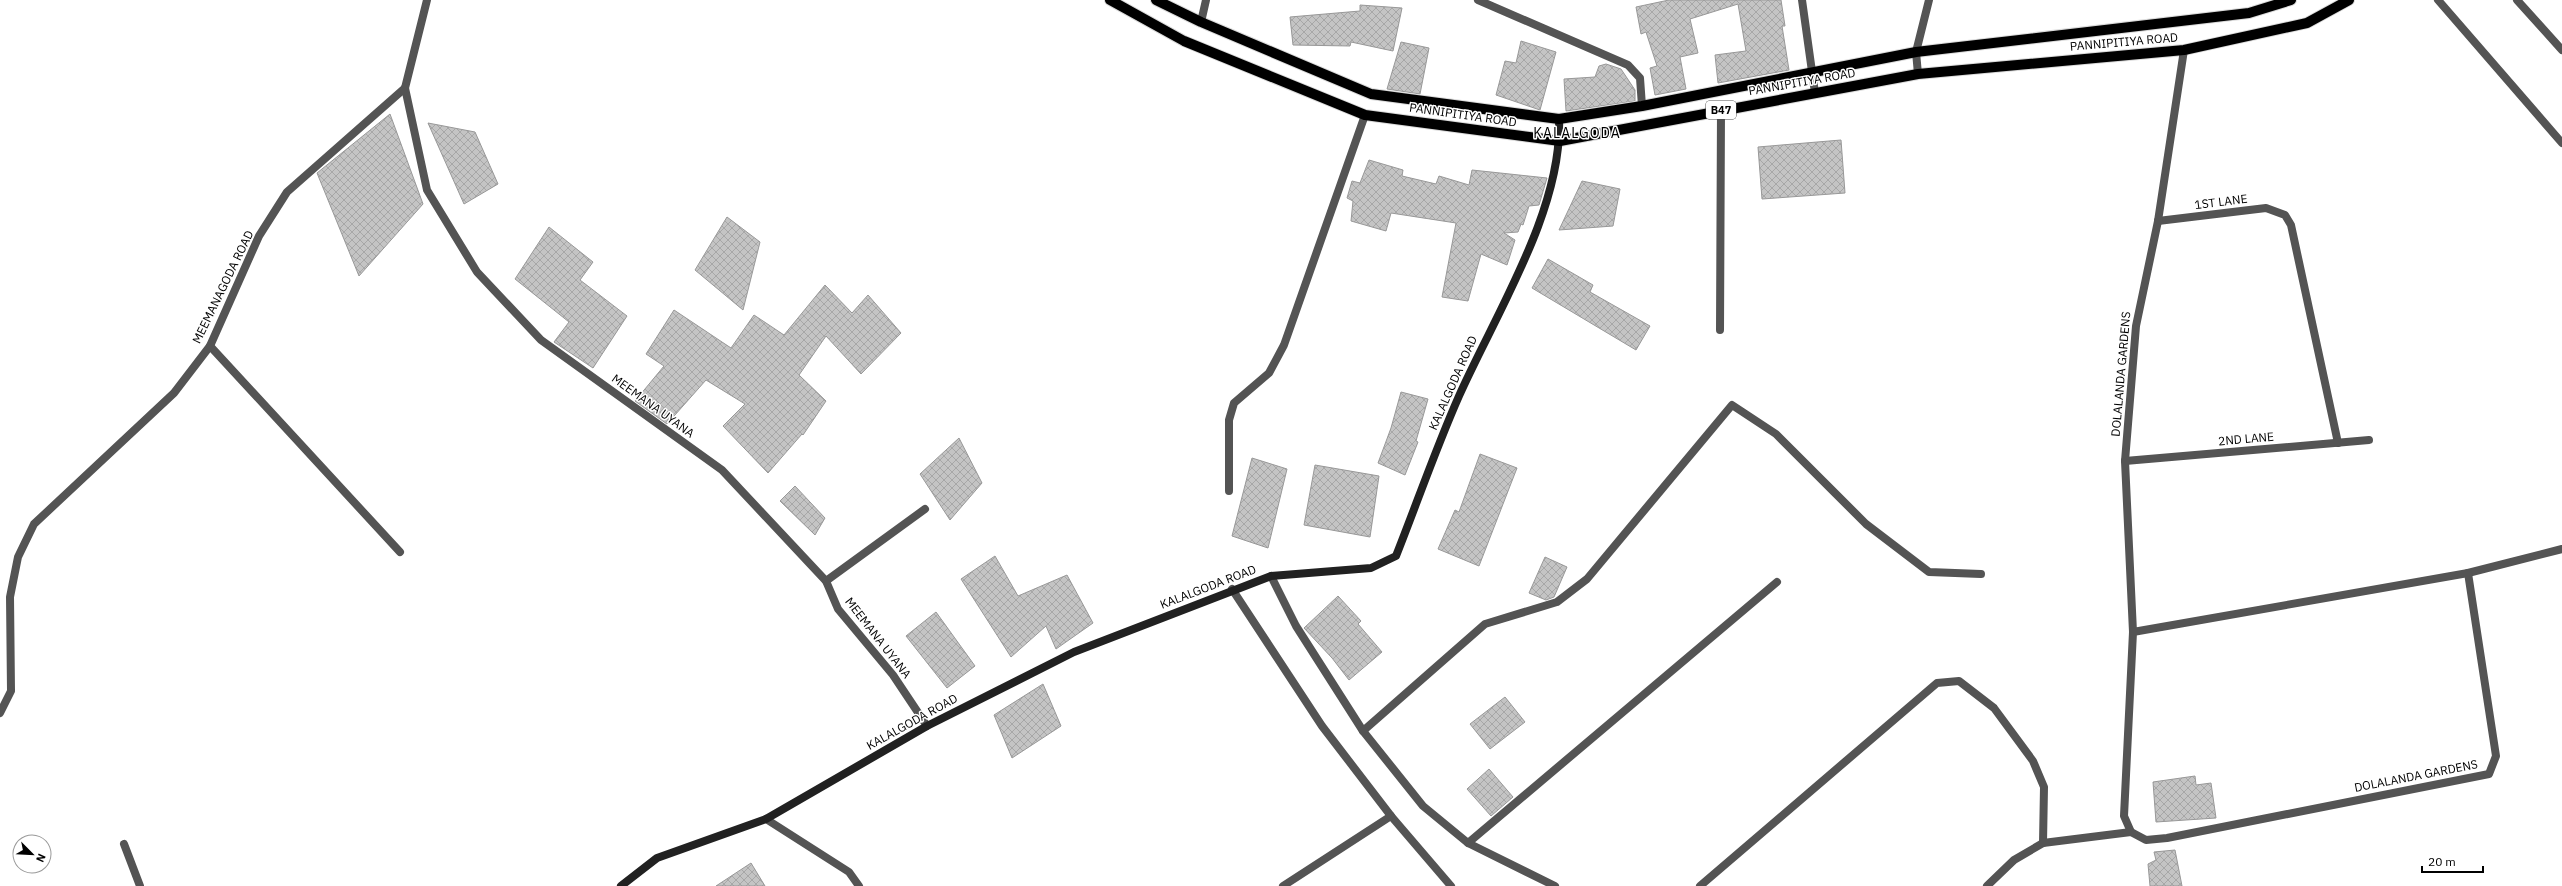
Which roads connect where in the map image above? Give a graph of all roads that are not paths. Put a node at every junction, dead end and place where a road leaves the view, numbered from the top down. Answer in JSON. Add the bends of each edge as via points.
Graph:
{"nodes":[{"id":1,"x":428,"y":0,"type":"edge"},
{"id":2,"x":1110,"y":0,"type":"edge"},
{"id":3,"x":1156,"y":0,"type":"edge"},
{"id":4,"x":1206,"y":0,"type":"edge"},
{"id":5,"x":1478,"y":0,"type":"edge"},
{"id":6,"x":1802,"y":0,"type":"edge"},
{"id":7,"x":1929,"y":0,"type":"edge"},
{"id":8,"x":2291,"y":0,"type":"edge"},
{"id":9,"x":2349,"y":0,"type":"edge"},
{"id":10,"x":2438,"y":0,"type":"edge"},
{"id":11,"x":2517,"y":0,"type":"edge"},
{"id":12,"x":1201,"y":22,"type":"junction"},
{"id":13,"x":2184,"y":50,"type":"junction"},
{"id":14,"x":2562,"y":50,"type":"edge"},
{"id":15,"x":1916,"y":52,"type":"junction"},
{"id":16,"x":1811,"y":73,"type":"junction"},
{"id":17,"x":1918,"y":74,"type":"junction"},
{"id":18,"x":405,"y":88,"type":"junction"},
{"id":19,"x":1815,"y":93,"type":"junction"},
{"id":20,"x":1642,"y":106,"type":"junction"},
{"id":21,"x":1721,"y":110,"type":"junction"},
{"id":22,"x":1365,"y":115,"type":"junction"},
{"id":23,"x":1559,"y":119,"type":"junction"},
{"id":24,"x":1560,"y":141,"type":"junction"},
{"id":25,"x":2562,"y":143,"type":"edge"},
{"id":26,"x":2158,"y":221,"type":"junction"},
{"id":27,"x":1720,"y":330,"type":"dead end"},
{"id":28,"x":210,"y":346,"type":"junction"},
{"id":29,"x":2369,"y":440,"type":"dead end"},
{"id":30,"x":2338,"y":444,"type":"junction"},
{"id":31,"x":2126,"y":461,"type":"junction"},
{"id":32,"x":1229,"y":491,"type":"dead end"},
{"id":33,"x":925,"y":510,"type":"dead end"},
{"id":34,"x":2562,"y":549,"type":"edge"},
{"id":35,"x":400,"y":552,"type":"dead end"},
{"id":36,"x":2468,"y":573,"type":"junction"},
{"id":37,"x":1981,"y":574,"type":"dead end"},
{"id":38,"x":1271,"y":576,"type":"junction"},
{"id":39,"x":826,"y":581,"type":"junction"},
{"id":40,"x":1777,"y":582,"type":"dead end"},
{"id":41,"x":1232,"y":589,"type":"junction"},
{"id":42,"x":2134,"y":632,"type":"junction"},
{"id":43,"x":0,"y":713,"type":"edge"},
{"id":44,"x":927,"y":726,"type":"junction"},
{"id":45,"x":1363,"y":731,"type":"junction"},
{"id":46,"x":1391,"y":816,"type":"junction"},
{"id":47,"x":766,"y":819,"type":"junction"},
{"id":48,"x":2131,"y":832,"type":"junction"},
{"id":49,"x":1468,"y":843,"type":"junction"},
{"id":50,"x":2043,"y":843,"type":"junction"},
{"id":51,"x":124,"y":844,"type":"dead end"},
{"id":52,"x":140,"y":886,"type":"edge"},
{"id":53,"x":621,"y":886,"type":"edge"},
{"id":54,"x":859,"y":886,"type":"edge"},
{"id":55,"x":1284,"y":886,"type":"edge"},
{"id":56,"x":1451,"y":886,"type":"edge"},
{"id":57,"x":1555,"y":886,"type":"edge"},
{"id":58,"x":1700,"y":886,"type":"edge"},
{"id":59,"x":1987,"y":886,"type":"edge"}],
"edges":[{"from":1,"to":18,"type":"street"},
{"from":2,"to":22,"type":"main road","name":"PANNIPITIYA ROAD","number":"B47","via":[[1184,42]]},
{"from":3,"to":12,"type":"main road","name":"PANNIPITIYA ROAD","number":"B47"},
{"from":4,"to":12,"type":"street"},
{"from":5,"to":20,"type":"street","via":[[1628,65],[1640,78]]},
{"from":6,"to":16,"type":"street"},
{"from":7,"to":15,"type":"street"},
{"from":8,"to":15,"type":"main road","name":"PANNIPITIYA ROAD","number":"B47","via":[[2249,13]]},
{"from":9,"to":13,"type":"main road","name":"PANNIPITIYA ROAD","number":"B47","via":[[2307,23]]},
{"from":10,"to":25,"type":"street"},
{"from":11,"to":14,"type":"street"},
{"from":12,"to":23,"type":"main road","name":"PANNIPITIYA ROAD","number":"B47","via":[[1371,94]]},
{"from":13,"to":17,"type":"main road","name":"PANNIPITIYA ROAD","number":"B47"},
{"from":13,"to":26,"type":"street","name":"DOLALANDA GARDENS"},
{"from":15,"to":16,"type":"main road","name":"PANNIPITIYA ROAD","number":"B47"},
{"from":15,"to":17,"type":"street"},
{"from":16,"to":19,"type":"street"},
{"from":16,"to":20,"type":"main road","name":"PANNIPITIYA ROAD","number":"B47"},
{"from":17,"to":19,"type":"main road","name":"PANNIPITIYA ROAD","number":"B47"},
{"from":18,"to":28,"type":"street","name":"MEEMANAGODA ROAD","via":[[287,192],[259,236]]},
{"from":18,"to":39,"type":"street","name":"MEEMANA UYANA","via":[[427,190],[477,272],[541,340],[722,470]]},
{"from":19,"to":21,"type":"main road","name":"PANNIPITIYA ROAD","number":"B47"},
{"from":20,"to":23,"type":"main road","name":"PANNIPITIYA ROAD","number":"B47"},
{"from":21,"to":24,"type":"main road","name":"PANNIPITIYA ROAD","number":"B47"},
{"from":21,"to":27,"type":"street"},
{"from":22,"to":24,"type":"main road","name":"PANNIPITIYA ROAD","number":"B47"},
{"from":22,"to":32,"type":"street","via":[[1284,345],[1269,373],[1234,403],[1230,414]]},
{"from":23,"to":24,"type":"street","name":"KALALGODA ROAD"},
{"from":24,"to":38,"type":"street","name":"KALALGODA ROAD","via":[[1541,221],[1459,396],[1396,556],[1371,568]]},
{"from":26,"to":30,"type":"street","name":"1ST LANE","via":[[2266,208],[2285,215],[2291,225]]},
{"from":26,"to":31,"type":"street","name":"DOLALANDA GARDENS","via":[[2136,326]]},
{"from":28,"to":35,"type":"street"},
{"from":28,"to":43,"type":"street","name":"MEEMANAGODA ROAD","via":[[174,393],[34,524],[18,557],[10,597],[11,691]]},
{"from":29,"to":30,"type":"street","name":"2ND LANE"},
{"from":30,"to":31,"type":"street","name":"2ND LANE"},
{"from":31,"to":42,"type":"street","name":"DOLALANDA GARDENS"},
{"from":33,"to":39,"type":"street"},
{"from":34,"to":36,"type":"street"},
{"from":36,"to":42,"type":"street"},
{"from":36,"to":48,"type":"street","name":"DOLALANDA GARDENS","via":[[2496,756],[2489,774],[2167,838],[2146,840]]},
{"from":37,"to":45,"type":"street","via":[[1928,572],[1866,524],[1776,434],[1732,405],[1587,579],[1557,602],[1485,624]]},
{"from":38,"to":41,"type":"street","name":"KALALGODA ROAD"},
{"from":38,"to":45,"type":"street","via":[[1296,626]]},
{"from":39,"to":44,"type":"street","name":"MEEMANA UYANA","via":[[838,609],[893,675]]},
{"from":40,"to":49,"type":"street"},
{"from":41,"to":44,"type":"street","name":"KALALGODA ROAD","via":[[1074,652]]},
{"from":41,"to":46,"type":"street","via":[[1322,726]]},
{"from":42,"to":48,"type":"street","name":"DOLALANDA GARDENS","via":[[2124,816]]},
{"from":44,"to":47,"type":"street","name":"KALALGODA ROAD"},
{"from":45,"to":49,"type":"street","via":[[1423,806]]},
{"from":46,"to":55,"type":"street"},
{"from":46,"to":56,"type":"street"},
{"from":47,"to":53,"type":"street","name":"KALALGODA ROAD","via":[[657,858]]},
{"from":47,"to":54,"type":"street","via":[[849,872]]},
{"from":48,"to":50,"type":"street"},
{"from":49,"to":57,"type":"street"},
{"from":50,"to":58,"type":"street","via":[[2044,787],[2033,761],[1994,708],[1959,681],[1937,683]]},
{"from":50,"to":59,"type":"street","via":[[2014,860]]},
{"from":51,"to":52,"type":"street"}]}
